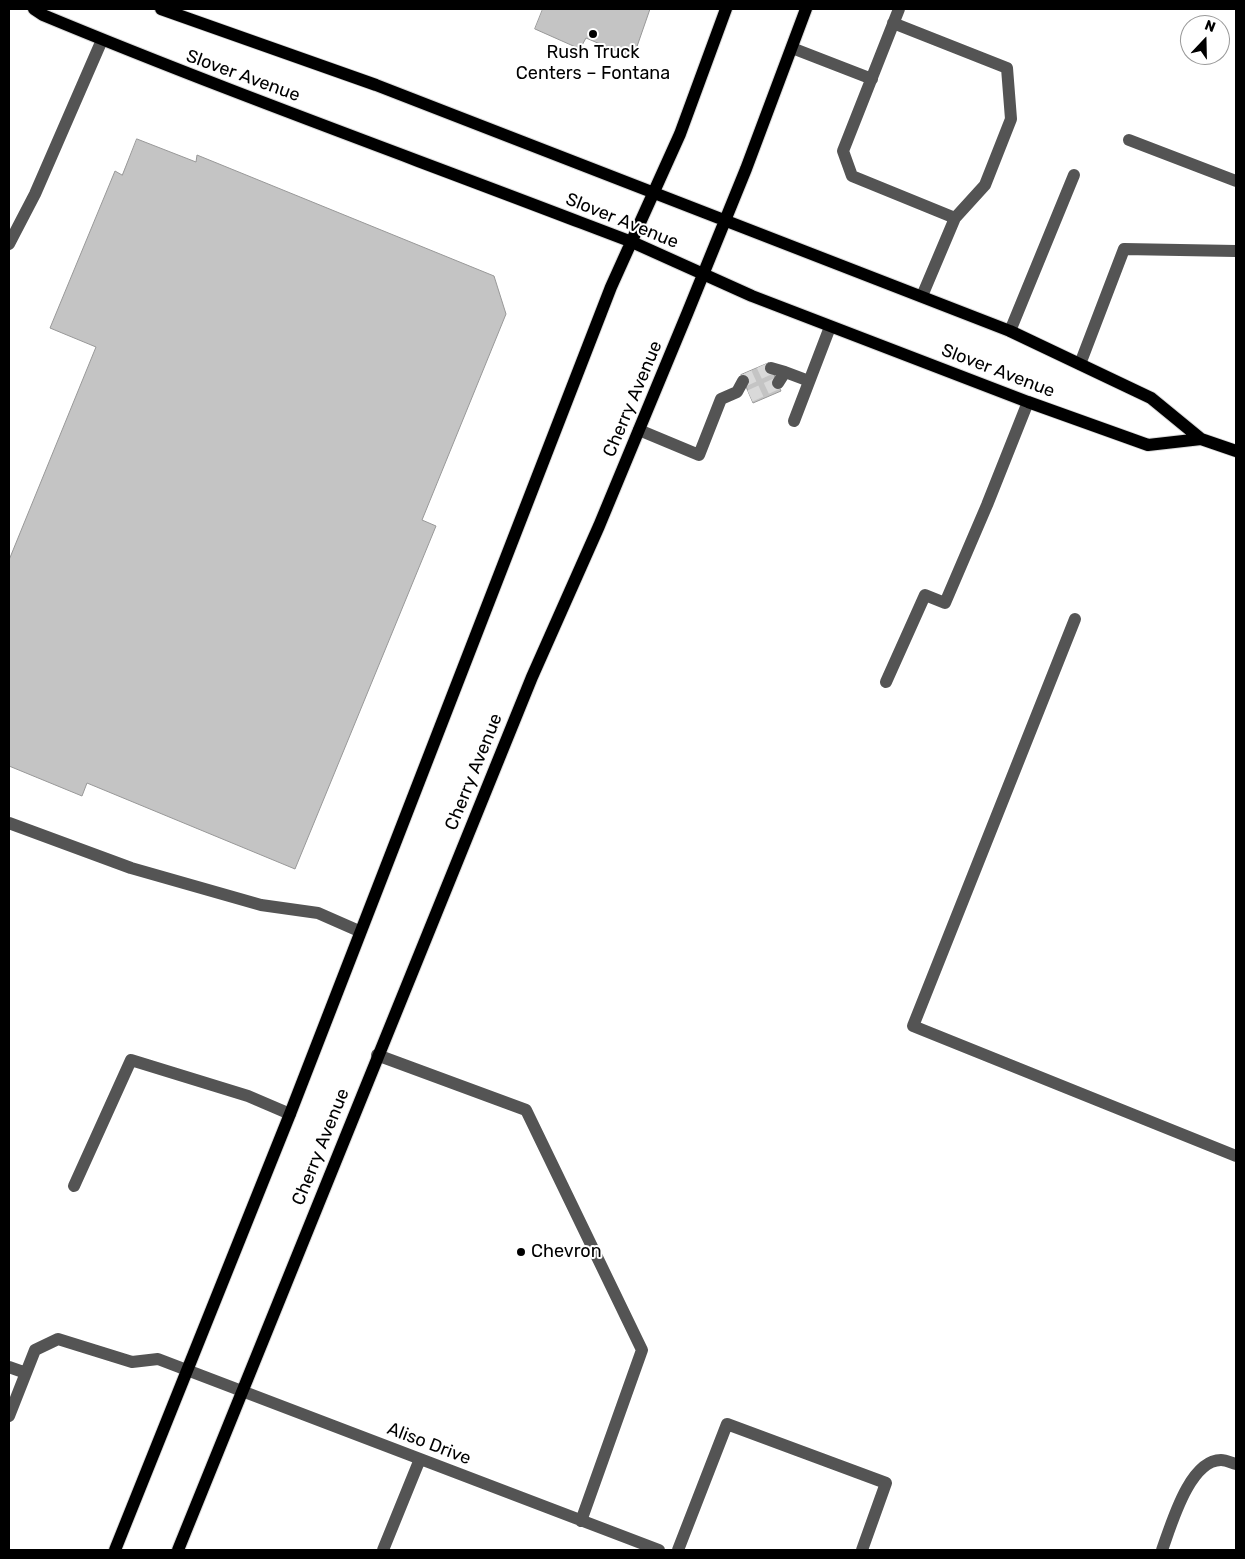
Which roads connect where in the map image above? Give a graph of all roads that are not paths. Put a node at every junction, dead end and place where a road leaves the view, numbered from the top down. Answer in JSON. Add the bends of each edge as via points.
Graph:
{"nodes":[{"id":1,"x":34,"y":9,"type":"edge"},
{"id":2,"x":161,"y":9,"type":"edge"},
{"id":3,"x":726,"y":9,"type":"edge"},
{"id":4,"x":806,"y":9,"type":"edge"},
{"id":5,"x":899,"y":9,"type":"edge"},
{"id":6,"x":893,"y":23,"type":"junction"},
{"id":7,"x":102,"y":40,"type":"junction"},
{"id":8,"x":792,"y":48,"type":"junction"},
{"id":9,"x":872,"y":79,"type":"junction"},
{"id":10,"x":1129,"y":140,"type":"dead end"},
{"id":11,"x":1074,"y":175,"type":"dead end"},
{"id":12,"x":1236,"y":181,"type":"edge"},
{"id":13,"x":654,"y":192,"type":"junction"},
{"id":14,"x":955,"y":218,"type":"junction"},
{"id":15,"x":724,"y":221,"type":"junction"},
{"id":16,"x":632,"y":242,"type":"junction"},
{"id":17,"x":9,"y":244,"type":"edge"},
{"id":18,"x":1236,"y":251,"type":"edge"},
{"id":19,"x":703,"y":274,"type":"junction"},
{"id":20,"x":922,"y":296,"type":"junction"},
{"id":21,"x":830,"y":327,"type":"junction"},
{"id":22,"x":1010,"y":331,"type":"junction"},
{"id":23,"x":1080,"y":364,"type":"junction"},
{"id":24,"x":771,"y":368,"type":"tunnel mouth"},
{"id":25,"x":785,"y":372,"type":"junction"},
{"id":26,"x":809,"y":381,"type":"junction"},
{"id":27,"x":778,"y":383,"type":"tunnel mouth"},
{"id":28,"x":743,"y":390,"type":"tunnel mouth"},
{"id":29,"x":1028,"y":402,"type":"junction"},
{"id":30,"x":794,"y":421,"type":"dead end"},
{"id":31,"x":639,"y":430,"type":"junction"},
{"id":32,"x":1201,"y":440,"type":"junction"},
{"id":33,"x":1236,"y":451,"type":"edge"},
{"id":34,"x":1075,"y":619,"type":"dead end"},
{"id":35,"x":886,"y":682,"type":"dead end"},
{"id":36,"x":9,"y":823,"type":"edge"},
{"id":37,"x":359,"y":931,"type":"junction"},
{"id":38,"x":377,"y":1055,"type":"junction"},
{"id":39,"x":290,"y":1114,"type":"junction"},
{"id":40,"x":1236,"y":1156,"type":"edge"},
{"id":41,"x":74,"y":1186,"type":"dead end"},
{"id":42,"x":9,"y":1367,"type":"edge"},
{"id":43,"x":187,"y":1370,"type":"junction"},
{"id":44,"x":26,"y":1373,"type":"junction"},
{"id":45,"x":241,"y":1391,"type":"junction"},
{"id":46,"x":9,"y":1416,"type":"edge"},
{"id":47,"x":420,"y":1459,"type":"junction"},
{"id":48,"x":1236,"y":1464,"type":"edge"},
{"id":49,"x":581,"y":1521,"type":"junction"},
{"id":50,"x":114,"y":1550,"type":"edge"},
{"id":51,"x":178,"y":1550,"type":"edge"},
{"id":52,"x":383,"y":1550,"type":"edge"},
{"id":53,"x":659,"y":1550,"type":"edge"},
{"id":54,"x":678,"y":1550,"type":"edge"},
{"id":55,"x":862,"y":1550,"type":"edge"},
{"id":56,"x":1162,"y":1550,"type":"edge"}],
"edges":[{"from":1,"to":7,"type":"main road","name":"Slover Avenue"},
{"from":2,"to":13,"type":"main road","name":"Slover Avenue","via":[[376,85]]},
{"from":3,"to":13,"type":"main road","via":[[680,134]]},
{"from":4,"to":8,"type":"main road","name":"Cherry Avenue"},
{"from":5,"to":6,"type":"street"},
{"from":6,"to":9,"type":"street"},
{"from":6,"to":14,"type":"street","via":[[1007,68],[1011,119],[985,185]]},
{"from":7,"to":16,"type":"main road","name":"Slover Avenue"},
{"from":7,"to":17,"type":"street","via":[[35,194]]},
{"from":8,"to":9,"type":"street"},
{"from":8,"to":15,"type":"main road","name":"Cherry Avenue"},
{"from":9,"to":14,"type":"street","via":[[843,151],[852,176]]},
{"from":10,"to":12,"type":"street"},
{"from":11,"to":22,"type":"street"},
{"from":13,"to":15,"type":"main road","name":"Slover Avenue"},
{"from":13,"to":16,"type":"main road"},
{"from":14,"to":20,"type":"street"},
{"from":15,"to":19,"type":"main road","name":"Cherry Avenue"},
{"from":15,"to":20,"type":"main road","name":"Slover Avenue"},
{"from":16,"to":19,"type":"main road","name":"Slover Avenue"},
{"from":16,"to":37,"type":"main road","via":[[611,287]]},
{"from":18,"to":23,"type":"street","via":[[1124,249]]},
{"from":19,"to":21,"type":"main road","name":"Slover Avenue"},
{"from":19,"to":31,"type":"main road","name":"Cherry Avenue"},
{"from":20,"to":22,"type":"main road","name":"Slover Avenue"},
{"from":21,"to":26,"type":"street"},
{"from":21,"to":29,"type":"main road","name":"Slover Avenue"},
{"from":22,"to":23,"type":"main road","name":"Slover Avenue"},
{"from":23,"to":32,"type":"main road","name":"Slover Avenue","via":[[1151,398]]},
{"from":24,"to":25,"type":"street"},
{"from":25,"to":26,"type":"street"},
{"from":25,"to":27,"type":"street"},
{"from":26,"to":30,"type":"street"},
{"from":28,"to":31,"type":"street","via":[[721,399],[699,455]]},
{"from":29,"to":32,"type":"main road","name":"Slover Avenue","via":[[1148,445]]},
{"from":29,"to":35,"type":"street","via":[[945,603],[925,595]]},
{"from":31,"to":38,"type":"main road","name":"Cherry Avenue","via":[[532,676]]},
{"from":32,"to":33,"type":"main road","name":"Slover Avenue"},
{"from":34,"to":40,"type":"street","via":[[913,1026]]},
{"from":36,"to":37,"type":"street","via":[[131,868],[261,905],[318,913]]},
{"from":37,"to":39,"type":"main road"},
{"from":38,"to":45,"type":"main road","name":"Cherry Avenue"},
{"from":38,"to":49,"type":"street","via":[[526,1110],[642,1350]]},
{"from":39,"to":41,"type":"street","via":[[248,1096],[130,1060]]},
{"from":39,"to":43,"type":"main road"},
{"from":42,"to":44,"type":"street"},
{"from":43,"to":44,"type":"street","name":"Aliso Drive","via":[[158,1359],[132,1362],[58,1339],[35,1350]]},
{"from":43,"to":45,"type":"street","name":"Aliso Drive"},
{"from":43,"to":50,"type":"main road"},
{"from":44,"to":46,"type":"street"},
{"from":45,"to":47,"type":"street","name":"Aliso Drive"},
{"from":45,"to":51,"type":"main road","name":"Cherry Avenue"},
{"from":47,"to":49,"type":"street","name":"Aliso Drive"},
{"from":47,"to":52,"type":"street"},
{"from":48,"to":56,"type":"street","via":[[1220,1460],[1198,1470],[1178,1508]]},
{"from":49,"to":53,"type":"street","name":"Aliso Drive"},
{"from":54,"to":55,"type":"street","via":[[727,1424],[886,1483]]}]}
